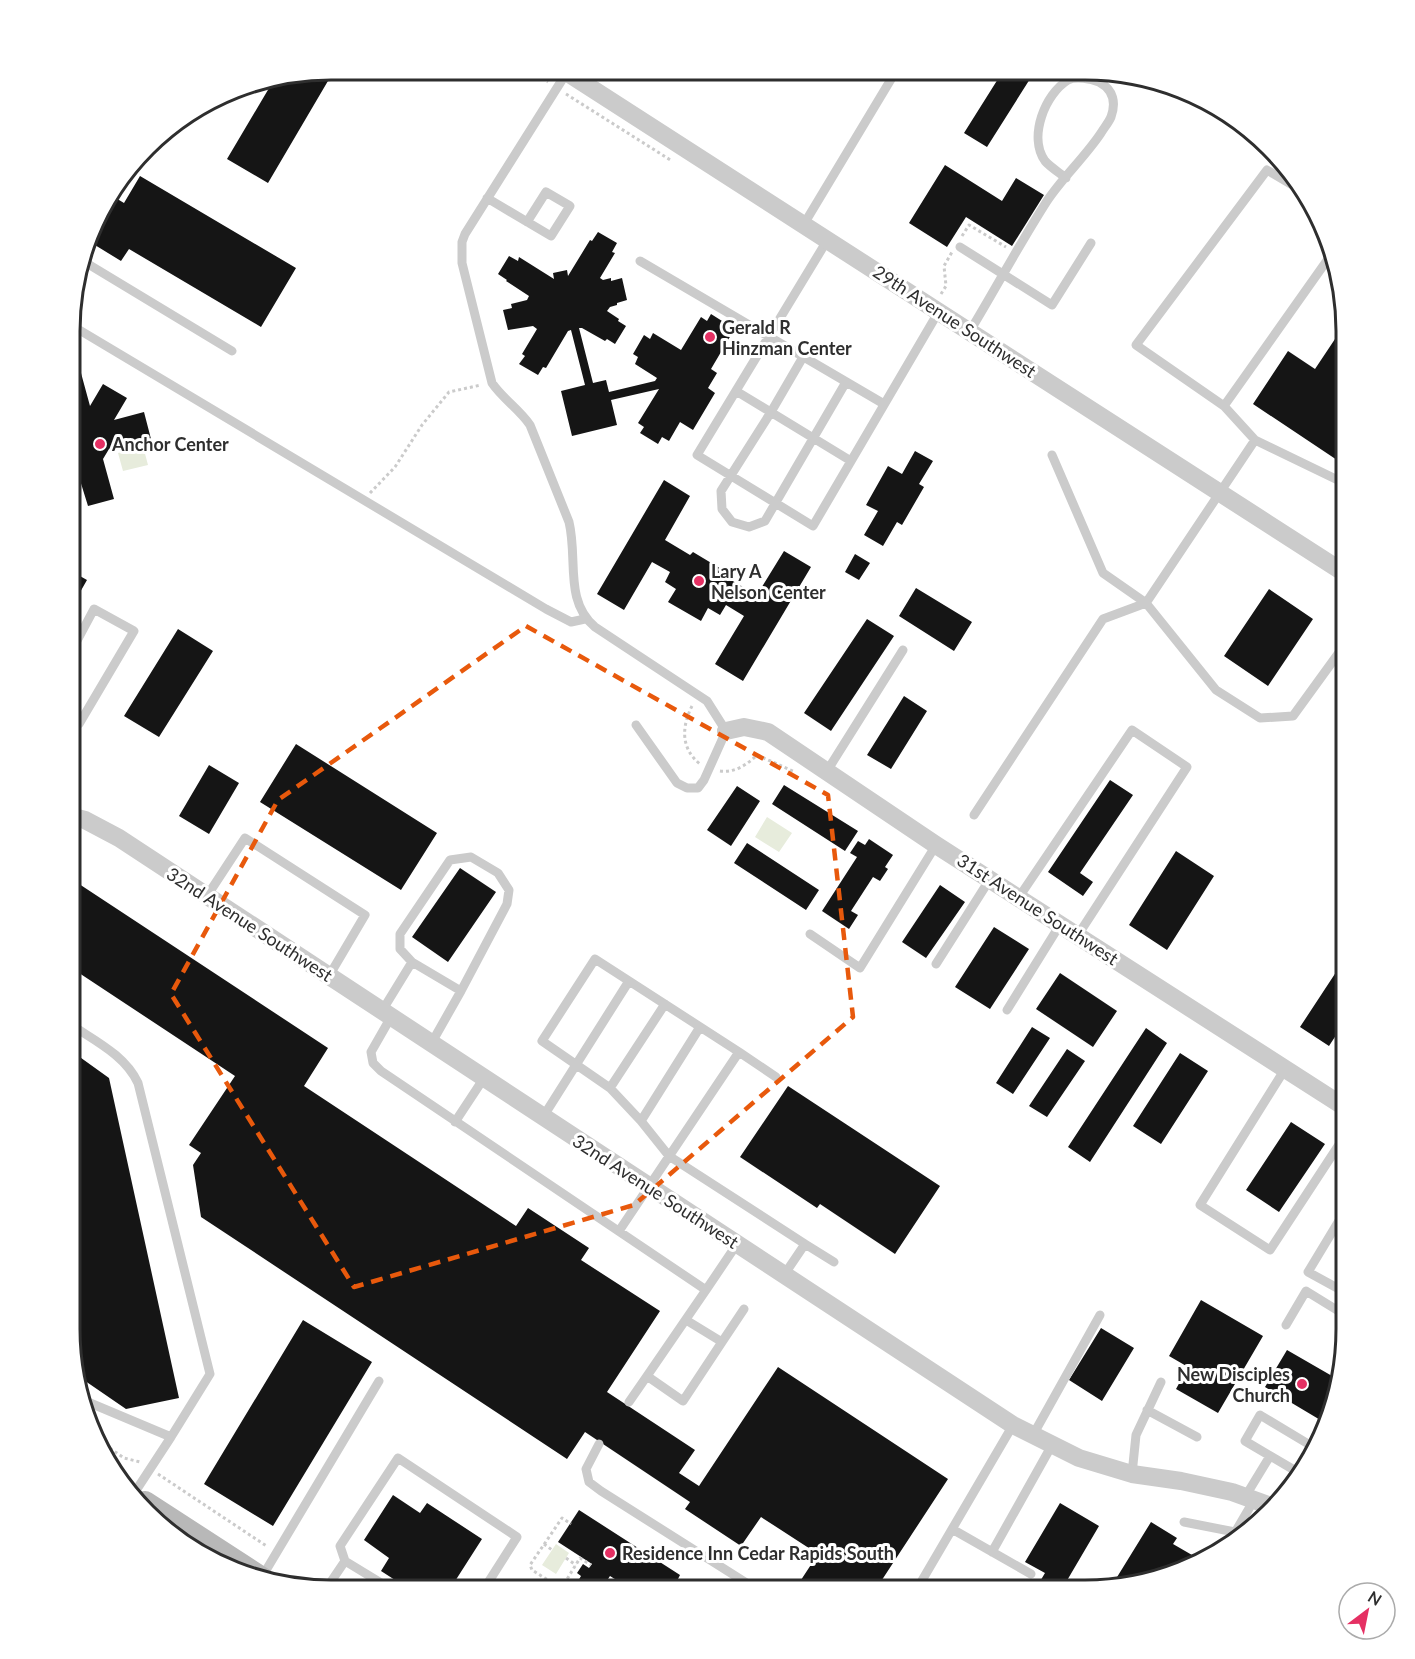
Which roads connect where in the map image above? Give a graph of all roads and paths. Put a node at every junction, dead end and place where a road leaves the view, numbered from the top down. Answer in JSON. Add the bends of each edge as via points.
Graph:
{"nodes":[{"id":1,"x":559,"y":80,"type":"edge"},
{"id":2,"x":579,"y":80,"type":"edge"},
{"id":3,"x":891,"y":80,"type":"edge"},
{"id":4,"x":1069,"y":80,"type":"edge"},
{"id":5,"x":1092,"y":80,"type":"edge"},
{"id":6,"x":1066,"y":178,"type":"junction"},
{"id":7,"x":1286,"y":182,"type":"edge"},
{"id":8,"x":487,"y":198,"type":"junction"},
{"id":9,"x":527,"y":222,"type":"junction"},
{"id":10,"x":804,"y":224,"type":"junction"},
{"id":11,"x":828,"y":239,"type":"junction"},
{"id":12,"x":1091,"y":243,"type":"dead end"},
{"id":13,"x":960,"y":247,"type":"dead end"},
{"id":14,"x":640,"y":261,"type":"dead end"},
{"id":15,"x":1326,"y":261,"type":"edge"},
{"id":16,"x":89,"y":264,"type":"edge"},
{"id":17,"x":1004,"y":274,"type":"junction"},
{"id":18,"x":939,"y":311,"type":"junction"},
{"id":19,"x":80,"y":330,"type":"edge"},
{"id":20,"x":970,"y":331,"type":"junction"},
{"id":21,"x":769,"y":336,"type":"junction"},
{"id":22,"x":232,"y":351,"type":"dead end"},
{"id":23,"x":804,"y":357,"type":"junction"},
{"id":24,"x":846,"y":382,"type":"junction"},
{"id":25,"x":492,"y":383,"type":"junction"},
{"id":26,"x":736,"y":391,"type":"junction"},
{"id":27,"x":884,"y":404,"type":"junction"},
{"id":28,"x":1224,"y":406,"type":"junction"},
{"id":29,"x":771,"y":412,"type":"junction"},
{"id":30,"x":814,"y":438,"type":"junction"},
{"id":31,"x":1255,"y":440,"type":"junction"},
{"id":32,"x":1052,"y":455,"type":"dead end"},
{"id":33,"x":851,"y":461,"type":"junction"},
{"id":34,"x":732,"y":476,"type":"junction"},
{"id":35,"x":1336,"y":479,"type":"edge"},
{"id":36,"x":1220,"y":493,"type":"junction"},
{"id":37,"x":363,"y":500,"type":"junction"},
{"id":38,"x":776,"y":503,"type":"junction"},
{"id":39,"x":1336,"y":568,"type":"edge"},
{"id":40,"x":1146,"y":603,"type":"junction"},
{"id":41,"x":585,"y":619,"type":"junction"},
{"id":42,"x":80,"y":634,"type":"edge"},
{"id":43,"x":903,"y":650,"type":"dead end"},
{"id":44,"x":1336,"y":657,"type":"edge"},
{"id":45,"x":693,"y":704,"type":"dead end"},
{"id":46,"x":80,"y":722,"type":"edge"},
{"id":47,"x":636,"y":725,"type":"dead end"},
{"id":48,"x":726,"y":731,"type":"junction"},
{"id":49,"x":709,"y":769,"type":"junction"},
{"id":50,"x":827,"y":771,"type":"junction"},
{"id":51,"x":803,"y":776,"type":"dead end"},
{"id":52,"x":974,"y":815,"type":"dead end"},
{"id":53,"x":80,"y":819,"type":"edge"},
{"id":54,"x":936,"y":844,"type":"junction"},
{"id":55,"x":990,"y":879,"type":"junction"},
{"id":56,"x":207,"y":896,"type":"junction"},
{"id":57,"x":1019,"y":897,"type":"junction"},
{"id":58,"x":1061,"y":923,"type":"junction"},
{"id":59,"x":810,"y":934,"type":"dead end"},
{"id":60,"x":1078,"y":935,"type":"junction"},
{"id":61,"x":412,"y":962,"type":"junction"},
{"id":62,"x":936,"y":964,"type":"dead end"},
{"id":63,"x":329,"y":976,"type":"junction"},
{"id":64,"x":629,"y":981,"type":"junction"},
{"id":65,"x":461,"y":991,"type":"junction"},
{"id":66,"x":665,"y":1004,"type":"junction"},
{"id":67,"x":1007,"y":1010,"type":"dead end"},
{"id":68,"x":386,"y":1014,"type":"junction"},
{"id":69,"x":700,"y":1027,"type":"junction"},
{"id":70,"x":80,"y":1031,"type":"edge"},
{"id":71,"x":432,"y":1044,"type":"junction"},
{"id":72,"x":738,"y":1052,"type":"junction"},
{"id":73,"x":576,"y":1064,"type":"junction"},
{"id":74,"x":1285,"y":1069,"type":"junction"},
{"id":75,"x":484,"y":1077,"type":"junction"},
{"id":76,"x":776,"y":1077,"type":"dead end"},
{"id":77,"x":610,"y":1088,"type":"junction"},
{"id":78,"x":1336,"y":1102,"type":"edge"},
{"id":79,"x":543,"y":1117,"type":"junction"},
{"id":80,"x":641,"y":1121,"type":"junction"},
{"id":81,"x":455,"y":1122,"type":"junction"},
{"id":82,"x":1336,"y":1149,"type":"edge"},
{"id":83,"x":669,"y":1156,"type":"junction"},
{"id":84,"x":649,"y":1187,"type":"junction"},
{"id":85,"x":1336,"y":1226,"type":"edge"},
{"id":86,"x":619,"y":1231,"type":"junction"},
{"id":87,"x":737,"y":1244,"type":"junction"},
{"id":88,"x":805,"y":1244,"type":"junction"},
{"id":89,"x":834,"y":1262,"type":"dead end"},
{"id":90,"x":784,"y":1275,"type":"junction"},
{"id":91,"x":1336,"y":1287,"type":"edge"},
{"id":92,"x":706,"y":1290,"type":"junction"},
{"id":93,"x":744,"y":1309,"type":"dead end"},
{"id":94,"x":1336,"y":1309,"type":"edge"},
{"id":95,"x":1100,"y":1315,"type":"dead end"},
{"id":96,"x":686,"y":1320,"type":"junction"},
{"id":97,"x":1286,"y":1325,"type":"dead end"},
{"id":98,"x":722,"y":1342,"type":"junction"},
{"id":99,"x":647,"y":1376,"type":"junction"},
{"id":100,"x":379,"y":1381,"type":"dead end"},
{"id":101,"x":1161,"y":1382,"type":"dead end"},
{"id":102,"x":629,"y":1402,"type":"dead end"},
{"id":103,"x":91,"y":1403,"type":"edge"},
{"id":104,"x":1147,"y":1410,"type":"junction"},
{"id":105,"x":1013,"y":1425,"type":"junction"},
{"id":106,"x":1033,"y":1435,"type":"junction"},
{"id":107,"x":171,"y":1437,"type":"junction"},
{"id":108,"x":1197,"y":1437,"type":"dead end"},
{"id":109,"x":599,"y":1444,"type":"dead end"},
{"id":110,"x":1308,"y":1444,"type":"edge"},
{"id":111,"x":1052,"y":1445,"type":"junction"},
{"id":112,"x":110,"y":1448,"type":"edge"},
{"id":113,"x":1270,"y":1456,"type":"junction"},
{"id":114,"x":150,"y":1469,"type":"junction"},
{"id":115,"x":1292,"y":1469,"type":"edge"},
{"id":116,"x":1132,"y":1474,"type":"junction"},
{"id":117,"x":137,"y":1488,"type":"edge"},
{"id":118,"x":1256,"y":1501,"type":"edge"},
{"id":119,"x":162,"y":1514,"type":"edge"},
{"id":120,"x":1184,"y":1522,"type":"dead end"},
{"id":121,"x":571,"y":1524,"type":"dead end"},
{"id":122,"x":1241,"y":1525,"type":"edge"},
{"id":123,"x":952,"y":1529,"type":"junction"},
{"id":124,"x":1227,"y":1535,"type":"edge"},
{"id":125,"x":544,"y":1544,"type":"junction"},
{"id":126,"x":552,"y":1550,"type":"dead end"},
{"id":127,"x":277,"y":1552,"type":"junction"},
{"id":128,"x":992,"y":1552,"type":"junction"},
{"id":129,"x":227,"y":1557,"type":"edge"},
{"id":130,"x":566,"y":1558,"type":"dead end"},
{"id":131,"x":345,"y":1561,"type":"junction"},
{"id":132,"x":576,"y":1565,"type":"junction"},
{"id":133,"x":591,"y":1565,"type":"dead end"},
{"id":134,"x":266,"y":1571,"type":"edge"},
{"id":135,"x":1031,"y":1574,"type":"dead end"},
{"id":136,"x":332,"y":1580,"type":"edge"},
{"id":137,"x":376,"y":1580,"type":"edge"},
{"id":138,"x":490,"y":1580,"type":"edge"},
{"id":139,"x":547,"y":1580,"type":"edge"},
{"id":140,"x":567,"y":1580,"type":"edge"},
{"id":141,"x":742,"y":1580,"type":"edge"},
{"id":142,"x":922,"y":1580,"type":"edge"}],
"edges":[{"from":1,"to":8,"type":"lane"},
{"from":2,"to":10,"type":"street","name":"29th Avenue Southwest"},
{"from":3,"to":10,"type":"lane"},
{"from":4,"to":6,"type":"lane","via":[[1044,110],[1038,132],[1045,161]]},
{"from":5,"to":6,"type":"lane","via":[[1110,90],[1114,98],[1110,118]]},
{"from":6,"to":17,"type":"lane","via":[[1048,199]]},
{"from":7,"to":28,"type":"lane","via":[[1267,170],[1136,345]]},
{"from":8,"to":9,"type":"lane"},
{"from":8,"to":25,"type":"lane","via":[[465,234],[461,252]]},
{"from":9,"to":9,"type":"lane","via":[[551,236],[570,206],[546,192]]},
{"from":10,"to":11,"type":"street","name":"29th Avenue Southwest"},
{"from":11,"to":18,"type":"street","name":"29th Avenue Southwest"},
{"from":11,"to":21,"type":"lane"},
{"from":12,"to":17,"type":"lane","via":[[1052,305]]},
{"from":13,"to":17,"type":"lane"},
{"from":14,"to":21,"type":"lane"},
{"from":15,"to":28,"type":"lane"},
{"from":16,"to":22,"type":"lane"},
{"from":17,"to":20,"type":"lane"},
{"from":18,"to":20,"type":"street","name":"29th Avenue Southwest"},
{"from":18,"to":27,"type":"lane"},
{"from":19,"to":37,"type":"lane"},
{"from":20,"to":36,"type":"street","name":"29th Avenue Southwest"},
{"from":21,"to":23,"type":"lane"},
{"from":21,"to":26,"type":"lane"},
{"from":23,"to":24,"type":"lane"},
{"from":23,"to":29,"type":"lane"},
{"from":24,"to":27,"type":"lane"},
{"from":24,"to":30,"type":"lane"},
{"from":25,"to":37,"type":"path","via":[[449,392],[395,467]]},
{"from":25,"to":41,"type":"lane","via":[[530,425],[561,500],[572,536],[577,602]]},
{"from":26,"to":29,"type":"lane"},
{"from":26,"to":34,"type":"lane","via":[[697,455]]},
{"from":27,"to":33,"type":"lane"},
{"from":28,"to":31,"type":"lane"},
{"from":29,"to":30,"type":"lane"},
{"from":29,"to":34,"type":"lane"},
{"from":30,"to":33,"type":"lane"},
{"from":30,"to":38,"type":"lane"},
{"from":31,"to":35,"type":"lane"},
{"from":31,"to":36,"type":"lane"},
{"from":32,"to":40,"type":"lane","via":[[1103,573]]},
{"from":33,"to":38,"type":"lane","via":[[813,526]]},
{"from":34,"to":38,"type":"lane"},
{"from":34,"to":38,"type":"lane","via":[[721,491],[720,500],[732,522],[748,527],[757,525],[765,521]]},
{"from":36,"to":39,"type":"street","name":"29th Avenue Southwest"},
{"from":36,"to":40,"type":"lane"},
{"from":37,"to":41,"type":"lane","via":[[546,609],[571,622]]},
{"from":40,"to":44,"type":"lane","via":[[1216,690],[1260,718],[1293,716]]},
{"from":40,"to":52,"type":"lane","via":[[1103,619]]},
{"from":41,"to":48,"type":"lane","via":[[707,701]]},
{"from":42,"to":46,"type":"lane","via":[[94,609],[135,631]]},
{"from":43,"to":50,"type":"lane"},
{"from":45,"to":49,"type":"path","via":[[685,722],[685,738],[689,752]]},
{"from":47,"to":49,"type":"lane","via":[[677,783],[698,788]]},
{"from":48,"to":49,"type":"lane"},
{"from":48,"to":50,"type":"street","name":"31st Avenue Southwest","via":[[744,727],[768,732]]},
{"from":49,"to":51,"type":"path","via":[[736,769],[757,755]]},
{"from":50,"to":54,"type":"street","name":"31st Avenue Southwest"},
{"from":53,"to":56,"type":"street","name":"32nd Avenue Southwest","via":[[119,838]]},
{"from":54,"to":55,"type":"street","name":"31st Avenue Southwest"},
{"from":54,"to":59,"type":"lane","via":[[860,968]]},
{"from":55,"to":57,"type":"street","name":"31st Avenue Southwest"},
{"from":55,"to":62,"type":"lane"},
{"from":56,"to":63,"type":"street","name":"32nd Avenue Southwest"},
{"from":56,"to":63,"type":"lane","via":[[245,838],[365,915]]},
{"from":57,"to":58,"type":"street","name":"31st Avenue Southwest"},
{"from":57,"to":60,"type":"lane","via":[[1132,730],[1187,767]]},
{"from":58,"to":60,"type":"street","name":"31st Avenue Southwest"},
{"from":58,"to":67,"type":"lane"},
{"from":60,"to":74,"type":"street","name":"31st Avenue Southwest"},
{"from":61,"to":65,"type":"lane"},
{"from":61,"to":65,"type":"lane","via":[[400,949],[400,934],[450,860],[471,857],[498,873],[509,890],[507,904]]},
{"from":61,"to":68,"type":"lane"},
{"from":63,"to":68,"type":"street","name":"32nd Avenue Southwest"},
{"from":64,"to":66,"type":"lane"},
{"from":64,"to":73,"type":"lane"},
{"from":64,"to":73,"type":"lane","via":[[595,959],[542,1041]]},
{"from":65,"to":71,"type":"lane"},
{"from":66,"to":69,"type":"lane"},
{"from":66,"to":77,"type":"lane"},
{"from":68,"to":71,"type":"street","name":"32nd Avenue Southwest"},
{"from":68,"to":81,"type":"lane","via":[[371,1052],[374,1063]]},
{"from":69,"to":72,"type":"lane"},
{"from":69,"to":80,"type":"lane"},
{"from":70,"to":107,"type":"lane","via":[[132,1069],[138,1083],[210,1374]]},
{"from":71,"to":75,"type":"street","name":"32nd Avenue Southwest"},
{"from":72,"to":76,"type":"lane"},
{"from":72,"to":83,"type":"lane"},
{"from":73,"to":77,"type":"lane"},
{"from":73,"to":79,"type":"lane"},
{"from":74,"to":78,"type":"street","name":"31st Avenue Southwest"},
{"from":74,"to":82,"type":"lane","via":[[1200,1205],[1270,1250]]},
{"from":75,"to":79,"type":"street","name":"32nd Avenue Southwest"},
{"from":75,"to":81,"type":"lane"},
{"from":77,"to":80,"type":"lane"},
{"from":79,"to":84,"type":"street","name":"32nd Avenue Southwest"},
{"from":80,"to":83,"type":"lane"},
{"from":81,"to":86,"type":"lane"},
{"from":83,"to":84,"type":"lane"},
{"from":83,"to":88,"type":"lane"},
{"from":84,"to":86,"type":"lane"},
{"from":84,"to":87,"type":"street","name":"32nd Avenue Southwest"},
{"from":85,"to":91,"type":"lane","via":[[1308,1272]]},
{"from":86,"to":92,"type":"lane"},
{"from":87,"to":90,"type":"street","name":"32nd Avenue Southwest"},
{"from":87,"to":92,"type":"lane"},
{"from":88,"to":89,"type":"lane"},
{"from":88,"to":90,"type":"lane"},
{"from":90,"to":105,"type":"street","name":"32nd Avenue Southwest"},
{"from":92,"to":96,"type":"lane"},
{"from":93,"to":98,"type":"lane"},
{"from":94,"to":97,"type":"lane","via":[[1306,1292]]},
{"from":95,"to":106,"type":"lane"},
{"from":96,"to":98,"type":"lane"},
{"from":96,"to":99,"type":"lane"},
{"from":98,"to":99,"type":"lane","via":[[683,1401]]},
{"from":99,"to":102,"type":"lane"},
{"from":100,"to":127,"type":"lane"},
{"from":101,"to":104,"type":"lane"},
{"from":103,"to":107,"type":"lane"},
{"from":104,"to":108,"type":"lane"},
{"from":104,"to":116,"type":"lane","via":[[1136,1435]]},
{"from":105,"to":106,"type":"street","name":"32nd Avenue Southwest"},
{"from":105,"to":123,"type":"lane"},
{"from":106,"to":111,"type":"street","name":"32nd Avenue Southwest"},
{"from":107,"to":114,"type":"lane"},
{"from":109,"to":141,"type":"lane","via":[[586,1469],[589,1482]]},
{"from":110,"to":113,"type":"lane","via":[[1260,1415],[1245,1441]]},
{"from":111,"to":116,"type":"street","name":"32nd Avenue Southwest","via":[[1078,1458]]},
{"from":111,"to":128,"type":"lane"},
{"from":112,"to":114,"type":"path"},
{"from":113,"to":115,"type":"lane"},
{"from":113,"to":118,"type":"lane"},
{"from":114,"to":117,"type":"lane"},
{"from":114,"to":127,"type":"path"},
{"from":116,"to":118,"type":"street","name":"32nd Avenue Southwest","via":[[1191,1483]]},
{"from":118,"to":122,"type":"lane"},
{"from":119,"to":129,"type":"street"},
{"from":120,"to":124,"type":"lane"},
{"from":121,"to":125,"type":"path","via":[[562,1518]]},
{"from":123,"to":128,"type":"lane"},
{"from":123,"to":142,"type":"lane"},
{"from":125,"to":126,"type":"path"},
{"from":125,"to":139,"type":"path","via":[[530,1565]]},
{"from":127,"to":134,"type":"lane"},
{"from":128,"to":135,"type":"lane"},
{"from":130,"to":132,"type":"path"},
{"from":131,"to":136,"type":"lane"},
{"from":131,"to":137,"type":"lane"},
{"from":131,"to":138,"type":"lane","via":[[340,1546],[398,1458],[517,1537]]},
{"from":132,"to":133,"type":"path","via":[[580,1558]]},
{"from":132,"to":140,"type":"path"}]}
